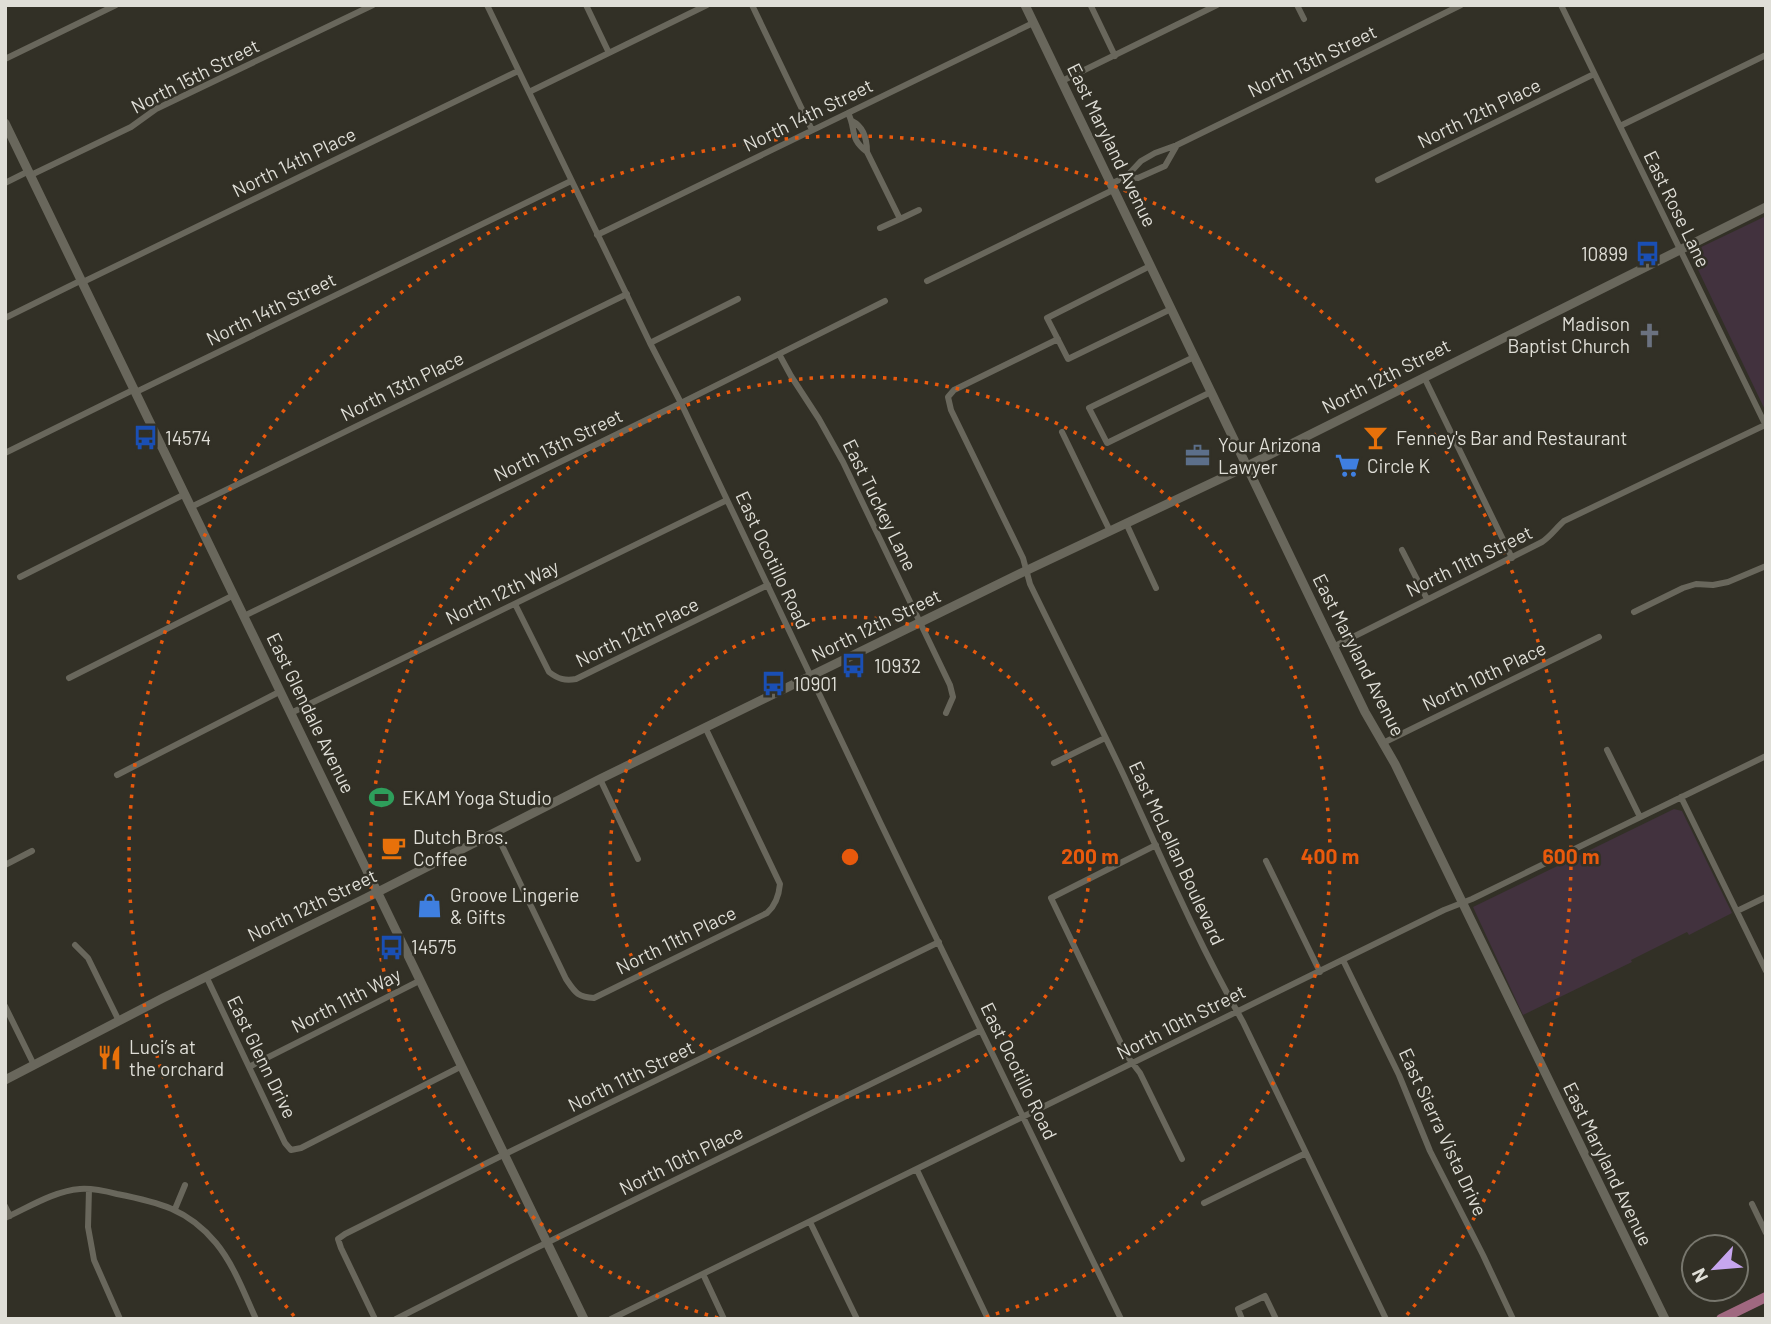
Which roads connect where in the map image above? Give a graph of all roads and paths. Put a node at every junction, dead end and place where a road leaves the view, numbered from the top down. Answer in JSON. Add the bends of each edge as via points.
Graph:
{"nodes":[{"id":1,"x":116,"y":5,"type":"edge"},
{"id":2,"x":373,"y":5,"type":"edge"},
{"id":3,"x":486,"y":5,"type":"edge"},
{"id":4,"x":586,"y":5,"type":"edge"},
{"id":5,"x":707,"y":5,"type":"edge"},
{"id":6,"x":752,"y":5,"type":"edge"},
{"id":7,"x":1025,"y":5,"type":"edge"},
{"id":8,"x":1217,"y":5,"type":"edge"},
{"id":9,"x":1297,"y":5,"type":"edge"},
{"id":10,"x":1461,"y":5,"type":"edge"},
{"id":11,"x":1561,"y":5,"type":"edge"},
{"id":12,"x":1091,"y":6,"type":"edge"},
{"id":13,"x":1304,"y":19,"type":"dead end"},
{"id":14,"x":1033,"y":23,"type":"junction"},
{"id":15,"x":609,"y":53,"type":"junction"},
{"id":16,"x":1766,"y":55,"type":"edge"},
{"id":17,"x":1115,"y":56,"type":"junction"},
{"id":18,"x":5,"y":59,"type":"edge"},
{"id":19,"x":518,"y":71,"type":"junction"},
{"id":20,"x":1594,"y":74,"type":"junction"},
{"id":21,"x":1062,"y":81,"type":"junction"},
{"id":22,"x":529,"y":92,"type":"junction"},
{"id":23,"x":848,"y":113,"type":"junction"},
{"id":24,"x":852,"y":121,"type":"junction"},
{"id":25,"x":5,"y":123,"type":"edge"},
{"id":26,"x":1620,"y":126,"type":"junction"},
{"id":27,"x":812,"y":130,"type":"junction"},
{"id":28,"x":864,"y":134,"type":"junction"},
{"id":29,"x":855,"y":138,"type":"junction"},
{"id":30,"x":1177,"y":145,"type":"junction"},
{"id":31,"x":867,"y":152,"type":"junction"},
{"id":32,"x":30,"y":173,"type":"junction"},
{"id":33,"x":1126,"y":177,"type":"junction"},
{"id":34,"x":1378,"y":180,"type":"dead end"},
{"id":35,"x":571,"y":181,"type":"junction"},
{"id":36,"x":5,"y":183,"type":"edge"},
{"id":37,"x":1111,"y":187,"type":"junction"},
{"id":38,"x":1766,"y":207,"type":"edge"},
{"id":39,"x":919,"y":210,"type":"dead end"},
{"id":40,"x":900,"y":219,"type":"junction"},
{"id":41,"x":880,"y":228,"type":"dead end"},
{"id":42,"x":597,"y":234,"type":"junction"},
{"id":43,"x":1680,"y":249,"type":"junction"},
{"id":44,"x":1150,"y":266,"type":"junction"},
{"id":45,"x":82,"y":281,"type":"junction"},
{"id":46,"x":927,"y":281,"type":"dead end"},
{"id":47,"x":627,"y":294,"type":"junction"},
{"id":48,"x":738,"y":299,"type":"dead end"},
{"id":49,"x":885,"y":301,"type":"dead end"},
{"id":50,"x":1171,"y":309,"type":"junction"},
{"id":51,"x":5,"y":318,"type":"edge"},
{"id":52,"x":1058,"y":339,"type":"junction"},
{"id":53,"x":650,"y":343,"type":"junction"},
{"id":54,"x":779,"y":354,"type":"junction"},
{"id":55,"x":1194,"y":356,"type":"junction"},
{"id":56,"x":1424,"y":376,"type":"junction"},
{"id":57,"x":135,"y":390,"type":"junction"},
{"id":58,"x":1211,"y":392,"type":"junction"},
{"id":59,"x":681,"y":403,"type":"junction"},
{"id":60,"x":1765,"y":425,"type":"edge"},
{"id":61,"x":1062,"y":432,"type":"dead end"},
{"id":62,"x":5,"y":453,"type":"edge"},
{"id":63,"x":1247,"y":466,"type":"junction"},
{"id":64,"x":185,"y":494,"type":"junction"},
{"id":65,"x":727,"y":500,"type":"junction"},
{"id":66,"x":191,"y":507,"type":"junction"},
{"id":67,"x":1126,"y":523,"type":"junction"},
{"id":68,"x":1110,"y":531,"type":"junction"},
{"id":69,"x":1402,"y":550,"type":"dead end"},
{"id":70,"x":1512,"y":558,"type":"junction"},
{"id":71,"x":1766,"y":566,"type":"edge"},
{"id":72,"x":1026,"y":571,"type":"junction"},
{"id":73,"x":20,"y":577,"type":"dead end"},
{"id":74,"x":768,"y":585,"type":"junction"},
{"id":75,"x":1156,"y":587,"type":"dead end"},
{"id":76,"x":234,"y":595,"type":"junction"},
{"id":77,"x":1427,"y":599,"type":"junction"},
{"id":78,"x":515,"y":604,"type":"junction"},
{"id":79,"x":1634,"y":612,"type":"dead end"},
{"id":80,"x":244,"y":615,"type":"junction"},
{"id":81,"x":920,"y":622,"type":"junction"},
{"id":82,"x":1599,"y":637,"type":"dead end"},
{"id":83,"x":1333,"y":647,"type":"junction"},
{"id":84,"x":811,"y":676,"type":"junction"},
{"id":85,"x":69,"y":678,"type":"dead end"},
{"id":86,"x":281,"y":691,"type":"junction"},
{"id":87,"x":291,"y":713,"type":"junction"},
{"id":88,"x":946,"y":713,"type":"dead end"},
{"id":89,"x":705,"y":727,"type":"junction"},
{"id":90,"x":1105,"y":738,"type":"junction"},
{"id":91,"x":1384,"y":743,"type":"junction"},
{"id":92,"x":1607,"y":750,"type":"dead end"},
{"id":93,"x":1766,"y":756,"type":"edge"},
{"id":94,"x":1055,"y":763,"type":"dead end"},
{"id":95,"x":117,"y":775,"type":"dead end"},
{"id":96,"x":600,"y":779,"type":"junction"},
{"id":97,"x":1681,"y":797,"type":"junction"},
{"id":98,"x":1640,"y":817,"type":"junction"},
{"id":99,"x":496,"y":833,"type":"junction"},
{"id":100,"x":1156,"y":845,"type":"junction"},
{"id":101,"x":32,"y":851,"type":"dead end"},
{"id":102,"x":638,"y":859,"type":"dead end"},
{"id":103,"x":1266,"y":860,"type":"dead end"},
{"id":104,"x":5,"y":865,"type":"edge"},
{"id":105,"x":378,"y":892,"type":"junction"},
{"id":106,"x":1766,"y":897,"type":"edge"},
{"id":107,"x":1462,"y":903,"type":"junction"},
{"id":108,"x":1737,"y":911,"type":"junction"},
{"id":109,"x":939,"y":942,"type":"junction"},
{"id":110,"x":75,"y":944,"type":"dead end"},
{"id":111,"x":1343,"y":960,"type":"junction"},
{"id":112,"x":1766,"y":971,"type":"edge"},
{"id":113,"x":1320,"y":972,"type":"junction"},
{"id":114,"x":206,"y":976,"type":"junction"},
{"id":115,"x":421,"y":980,"type":"junction"},
{"id":116,"x":5,"y":1006,"type":"edge"},
{"id":117,"x":1237,"y":1012,"type":"junction"},
{"id":118,"x":119,"y":1021,"type":"junction"},
{"id":119,"x":981,"y":1030,"type":"junction"},
{"id":120,"x":1134,"y":1064,"type":"junction"},
{"id":121,"x":34,"y":1065,"type":"junction"},
{"id":122,"x":462,"y":1066,"type":"junction"},
{"id":123,"x":249,"y":1067,"type":"junction"},
{"id":124,"x":5,"y":1080,"type":"edge"},
{"id":125,"x":1024,"y":1118,"type":"junction"},
{"id":126,"x":1306,"y":1153,"type":"junction"},
{"id":127,"x":505,"y":1155,"type":"junction"},
{"id":128,"x":1182,"y":1159,"type":"dead end"},
{"id":129,"x":917,"y":1170,"type":"junction"},
{"id":130,"x":185,"y":1185,"type":"dead end"},
{"id":131,"x":89,"y":1189,"type":"junction"},
{"id":132,"x":1204,"y":1203,"type":"dead end"},
{"id":133,"x":1752,"y":1204,"type":"dead end"},
{"id":134,"x":5,"y":1206,"type":"edge"},
{"id":135,"x":175,"y":1209,"type":"junction"},
{"id":136,"x":8,"y":1217,"type":"edge"},
{"id":137,"x":810,"y":1222,"type":"junction"},
{"id":138,"x":1766,"y":1233,"type":"edge"},
{"id":139,"x":547,"y":1243,"type":"junction"},
{"id":140,"x":703,"y":1275,"type":"junction"},
{"id":141,"x":1766,"y":1297,"type":"edge"},
{"id":142,"x":120,"y":1319,"type":"edge"},
{"id":143,"x":256,"y":1319,"type":"edge"},
{"id":144,"x":375,"y":1319,"type":"edge"},
{"id":145,"x":396,"y":1319,"type":"edge"},
{"id":146,"x":584,"y":1319,"type":"edge"},
{"id":147,"x":611,"y":1319,"type":"edge"},
{"id":148,"x":724,"y":1319,"type":"edge"},
{"id":149,"x":857,"y":1319,"type":"edge"},
{"id":150,"x":988,"y":1319,"type":"edge"},
{"id":151,"x":1121,"y":1319,"type":"edge"},
{"id":152,"x":1242,"y":1319,"type":"edge"},
{"id":153,"x":1276,"y":1319,"type":"edge"},
{"id":154,"x":1386,"y":1319,"type":"edge"},
{"id":155,"x":1513,"y":1319,"type":"edge"},
{"id":156,"x":1665,"y":1319,"type":"edge"},
{"id":157,"x":1721,"y":1319,"type":"edge"}],
"edges":[{"from":1,"to":18,"type":"street"},
{"from":2,"to":32,"type":"street","name":"North 15th Street"},
{"from":3,"to":19,"type":"street","name":"East Ocotillo Road"},
{"from":4,"to":15,"type":"street"},
{"from":5,"to":15,"type":"street"},
{"from":6,"to":27,"type":"street"},
{"from":7,"to":14,"type":"street","name":"East Maryland Avenue"},
{"from":8,"to":17,"type":"street"},
{"from":9,"to":13,"type":"street"},
{"from":10,"to":30,"type":"street","name":"North 13th Street"},
{"from":11,"to":20,"type":"street","name":"East Rose Lane"},
{"from":12,"to":17,"type":"street"},
{"from":14,"to":21,"type":"street","name":"East Maryland Avenue"},
{"from":14,"to":23,"type":"street","name":"North 14th Street"},
{"from":15,"to":22,"type":"street"},
{"from":16,"to":26,"type":"street"},
{"from":17,"to":21,"type":"street"},
{"from":19,"to":22,"type":"street","name":"East Ocotillo Road"},
{"from":19,"to":45,"type":"street","name":"North 14th Place"},
{"from":20,"to":26,"type":"street","name":"East Rose Lane"},
{"from":20,"to":34,"type":"street","name":"North 12th Place"},
{"from":21,"to":37,"type":"street","name":"East Maryland Avenue"},
{"from":22,"to":35,"type":"street","name":"East Ocotillo Road"},
{"from":23,"to":24,"type":"street"},
{"from":23,"to":27,"type":"street","name":"North 14th Street"},
{"from":24,"to":28,"type":"street"},
{"from":24,"to":29,"type":"street"},
{"from":25,"to":32,"type":"street","name":"East Glendale Avenue"},
{"from":26,"to":43,"type":"street","name":"East Rose Lane"},
{"from":27,"to":42,"type":"street","name":"North 14th Street"},
{"from":28,"to":29,"type":"street"},
{"from":28,"to":31,"type":"street"},
{"from":29,"to":31,"type":"street"},
{"from":30,"to":33,"type":"street","name":"North 13th Street","via":[[1142,160]]},
{"from":30,"to":33,"type":"street","name":"North 13th Street","via":[[1165,166],[1138,178]]},
{"from":31,"to":40,"type":"street"},
{"from":32,"to":36,"type":"street","name":"North 15th Street"},
{"from":32,"to":45,"type":"street","name":"East Glendale Avenue"},
{"from":33,"to":37,"type":"street","name":"North 13th Street"},
{"from":35,"to":42,"type":"street","name":"East Ocotillo Road"},
{"from":35,"to":57,"type":"street","name":"North 14th Street"},
{"from":37,"to":44,"type":"street","name":"East Maryland Avenue"},
{"from":37,"to":46,"type":"street","name":"North 13th Street"},
{"from":38,"to":43,"type":"street","name":"North 12th Street"},
{"from":39,"to":40,"type":"street"},
{"from":40,"to":41,"type":"street"},
{"from":42,"to":47,"type":"street","name":"East Ocotillo Road"},
{"from":43,"to":56,"type":"street","name":"North 12th Street"},
{"from":43,"to":60,"type":"street","name":"East Rose Lane"},
{"from":44,"to":50,"type":"street","name":"East Maryland Avenue"},
{"from":44,"to":52,"type":"street","via":[[1047,318]]},
{"from":45,"to":51,"type":"street","name":"North 14th Place"},
{"from":45,"to":57,"type":"street","name":"East Glendale Avenue"},
{"from":47,"to":53,"type":"street","name":"East Ocotillo Road"},
{"from":47,"to":66,"type":"street","name":"North 13th Place"},
{"from":48,"to":53,"type":"street"},
{"from":49,"to":54,"type":"street","name":"North 13th Street"},
{"from":50,"to":52,"type":"street","via":[[1068,359]]},
{"from":50,"to":55,"type":"street","name":"East Maryland Avenue"},
{"from":52,"to":72,"type":"street","name":"East McLellan Boulevard","via":[[948,397]]},
{"from":53,"to":59,"type":"street","name":"East Ocotillo Road"},
{"from":54,"to":59,"type":"street","name":"North 13th Street"},
{"from":54,"to":81,"type":"street","name":"East Tuckey Lane","via":[[843,462]]},
{"from":55,"to":58,"type":"street","name":"East Maryland Avenue"},
{"from":55,"to":58,"type":"street","via":[[1089,408],[1107,443]]},
{"from":56,"to":63,"type":"street","name":"North 12th Street"},
{"from":56,"to":70,"type":"street"},
{"from":57,"to":62,"type":"street","name":"North 14th Street"},
{"from":57,"to":64,"type":"street","name":"East Glendale Avenue"},
{"from":58,"to":63,"type":"street","name":"East Maryland Avenue"},
{"from":59,"to":65,"type":"street","name":"East Ocotillo Road"},
{"from":59,"to":80,"type":"street","name":"North 13th Street"},
{"from":60,"to":70,"type":"street","name":"North 11th Street","via":[[1564,521],[1551,537]]},
{"from":61,"to":68,"type":"street"},
{"from":63,"to":67,"type":"street","name":"North 12th Street"},
{"from":63,"to":83,"type":"street","name":"East Maryland Avenue"},
{"from":64,"to":66,"type":"street","name":"East Glendale Avenue"},
{"from":64,"to":73,"type":"street"},
{"from":65,"to":74,"type":"street","name":"East Ocotillo Road"},
{"from":65,"to":78,"type":"street","name":"North 12th Way"},
{"from":66,"to":76,"type":"street","name":"East Glendale Avenue"},
{"from":67,"to":68,"type":"street","name":"North 12th Street"},
{"from":67,"to":75,"type":"street"},
{"from":68,"to":72,"type":"street","name":"North 12th Street"},
{"from":69,"to":77,"type":"street"},
{"from":70,"to":77,"type":"street","name":"North 11th Street"},
{"from":71,"to":79,"type":"street","via":[[1728,582],[1683,588]]},
{"from":72,"to":81,"type":"street","name":"North 12th Street"},
{"from":72,"to":90,"type":"street","name":"East McLellan Boulevard"},
{"from":74,"to":78,"type":"street","name":"North 12th Place","via":[[569,680],[549,672]]},
{"from":74,"to":84,"type":"street","name":"East Ocotillo Road"},
{"from":76,"to":80,"type":"street","name":"East Glendale Avenue"},
{"from":76,"to":85,"type":"street"},
{"from":77,"to":83,"type":"street","name":"North 11th Street"},
{"from":78,"to":87,"type":"street","name":"North 12th Way"},
{"from":80,"to":86,"type":"street","name":"East Glendale Avenue"},
{"from":81,"to":84,"type":"street","name":"North 12th Street"},
{"from":81,"to":88,"type":"street","name":"East Tuckey Lane","via":[[950,685],[953,697]]},
{"from":82,"to":91,"type":"street","name":"North 10th Place"},
{"from":83,"to":91,"type":"street","name":"East Maryland Avenue"},
{"from":84,"to":89,"type":"street","name":"North 12th Street"},
{"from":84,"to":109,"type":"street","name":"East Ocotillo Road"},
{"from":86,"to":87,"type":"street","name":"East Glendale Avenue"},
{"from":86,"to":95,"type":"street"},
{"from":87,"to":105,"type":"street","name":"East Glendale Avenue"},
{"from":89,"to":96,"type":"street","name":"North 12th Street"},
{"from":89,"to":99,"type":"street","name":"North 11th Place","via":[[780,884],[767,914],[594,998],[583,997],[566,979]]},
{"from":90,"to":94,"type":"street"},
{"from":90,"to":100,"type":"street","name":"East McLellan Boulevard"},
{"from":91,"to":107,"type":"street","name":"East Maryland Avenue"},
{"from":92,"to":98,"type":"street"},
{"from":93,"to":97,"type":"street","name":"North 10th Street"},
{"from":96,"to":99,"type":"street","name":"North 12th Street"},
{"from":96,"to":102,"type":"street"},
{"from":97,"to":98,"type":"street","name":"North 10th Street"},
{"from":97,"to":108,"type":"street"},
{"from":98,"to":107,"type":"street","name":"North 10th Street"},
{"from":99,"to":105,"type":"street","name":"North 12th Street"},
{"from":100,"to":117,"type":"street","name":"East McLellan Boulevard"},
{"from":100,"to":120,"type":"street","via":[[1051,898]]},
{"from":101,"to":104,"type":"street"},
{"from":103,"to":113,"type":"street"},
{"from":105,"to":114,"type":"street","name":"North 12th Street"},
{"from":105,"to":115,"type":"street","name":"East Glendale Avenue"},
{"from":106,"to":108,"type":"street"},
{"from":107,"to":111,"type":"street","name":"North 10th Street"},
{"from":107,"to":156,"type":"street","name":"East Maryland Avenue"},
{"from":108,"to":112,"type":"street"},
{"from":109,"to":119,"type":"street","name":"East Ocotillo Road"},
{"from":109,"to":127,"type":"street","name":"North 11th Street"},
{"from":110,"to":118,"type":"street","via":[[88,958]]},
{"from":111,"to":113,"type":"street","name":"North 10th Street"},
{"from":111,"to":155,"type":"street","name":"East Sierra Vista Drive"},
{"from":113,"to":117,"type":"street","name":"North 10th Street"},
{"from":114,"to":118,"type":"street","name":"North 12th Street"},
{"from":114,"to":123,"type":"street","name":"East Glenn Drive"},
{"from":115,"to":122,"type":"street","name":"East Glendale Avenue"},
{"from":115,"to":123,"type":"street","name":"North 11th Way"},
{"from":116,"to":121,"type":"street"},
{"from":117,"to":120,"type":"street","name":"North 10th Street"},
{"from":117,"to":126,"type":"street","name":"East McLellan Boulevard"},
{"from":118,"to":121,"type":"street","name":"North 12th Street"},
{"from":119,"to":125,"type":"street","name":"East Ocotillo Road"},
{"from":119,"to":139,"type":"street","name":"North 10th Place"},
{"from":120,"to":125,"type":"street","name":"North 10th Street"},
{"from":120,"to":128,"type":"street"},
{"from":121,"to":124,"type":"street","name":"North 12th Street"},
{"from":122,"to":123,"type":"street","name":"East Glenn Drive","via":[[291,1150]]},
{"from":122,"to":127,"type":"street","name":"East Glendale Avenue"},
{"from":125,"to":129,"type":"street","name":"North 10th Street"},
{"from":125,"to":151,"type":"street","name":"East Ocotillo Road"},
{"from":126,"to":132,"type":"street"},
{"from":126,"to":154,"type":"street","name":"East McLellan Boulevard"},
{"from":127,"to":139,"type":"street","name":"East Glendale Avenue"},
{"from":127,"to":144,"type":"street","name":"North 11th Street","via":[[338,1239]]},
{"from":129,"to":137,"type":"street","name":"North 10th Street"},
{"from":129,"to":150,"type":"street"},
{"from":130,"to":135,"type":"street"},
{"from":131,"to":135,"type":"street"},
{"from":131,"to":136,"type":"street","via":[[48,1198]]},
{"from":131,"to":142,"type":"street","via":[[93,1260]]},
{"from":133,"to":138,"type":"street"},
{"from":134,"to":136,"type":"street"},
{"from":135,"to":143,"type":"street","via":[[215,1242]]},
{"from":137,"to":140,"type":"street","name":"North 10th Street"},
{"from":137,"to":149,"type":"street"},
{"from":139,"to":145,"type":"street","name":"North 10th Place"},
{"from":139,"to":146,"type":"street","name":"East Glendale Avenue"},
{"from":140,"to":147,"type":"street","name":"North 10th Street"},
{"from":140,"to":148,"type":"street"},
{"from":141,"to":157,"type":"main road"},
{"from":152,"to":153,"type":"street","via":[[1238,1309],[1265,1296]]}]}
